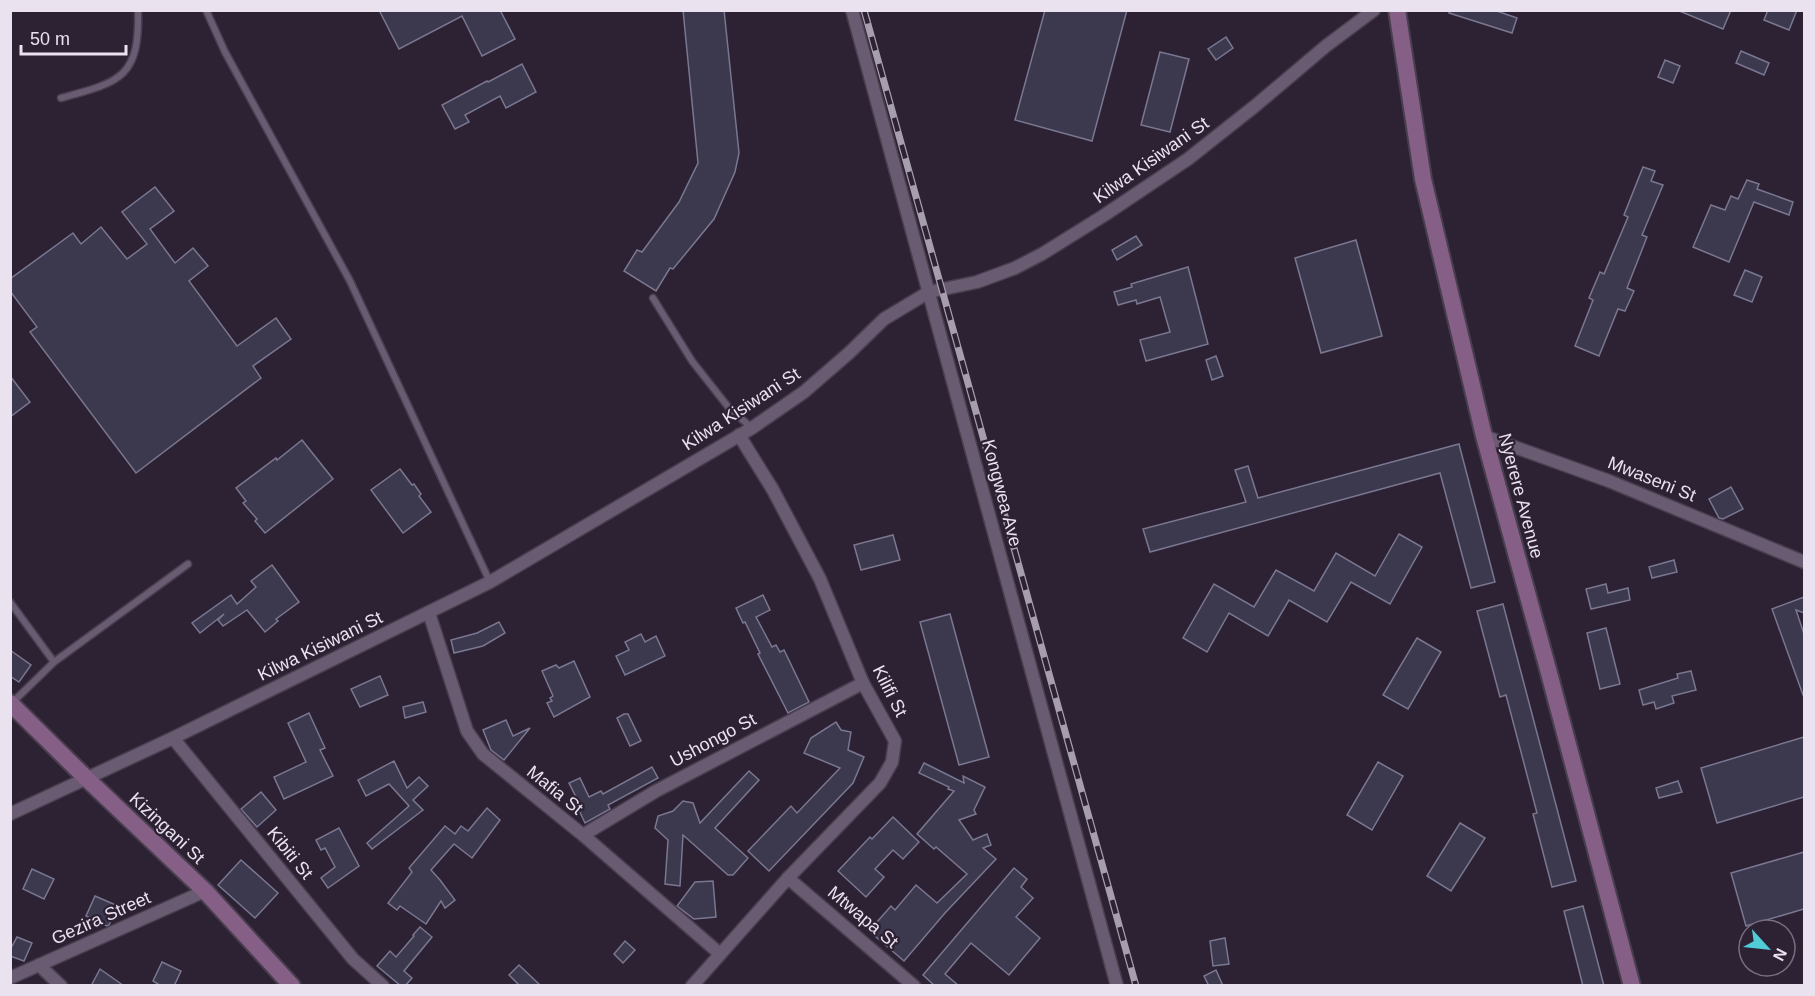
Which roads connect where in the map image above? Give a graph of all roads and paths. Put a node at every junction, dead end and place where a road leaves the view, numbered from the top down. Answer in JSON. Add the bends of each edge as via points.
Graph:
{"nodes":[{"id":1,"x":138,"y":10,"type":"edge"},
{"id":2,"x":206,"y":10,"type":"edge"},
{"id":3,"x":852,"y":10,"type":"edge"},
{"id":4,"x":1374,"y":10,"type":"edge"},
{"id":5,"x":1397,"y":10,"type":"edge"},
{"id":6,"x":61,"y":98,"type":"dead end"},
{"id":7,"x":929,"y":292,"type":"junction"},
{"id":8,"x":653,"y":298,"type":"dead end"},
{"id":9,"x":752,"y":428,"type":"junction"},
{"id":10,"x":739,"y":435,"type":"junction"},
{"id":11,"x":1484,"y":436,"type":"junction"},
{"id":12,"x":1804,"y":562,"type":"edge"},
{"id":13,"x":188,"y":564,"type":"dead end"},
{"id":14,"x":490,"y":582,"type":"junction"},
{"id":15,"x":10,"y":602,"type":"edge"},
{"id":16,"x":429,"y":613,"type":"junction"},
{"id":17,"x":54,"y":662,"type":"junction"},
{"id":18,"x":863,"y":682,"type":"junction"},
{"id":19,"x":11,"y":703,"type":"edge"},
{"id":20,"x":173,"y":738,"type":"junction"},
{"id":21,"x":86,"y":778,"type":"junction"},
{"id":22,"x":10,"y":814,"type":"edge"},
{"id":23,"x":583,"y":836,"type":"junction"},
{"id":24,"x":788,"y":878,"type":"junction"},
{"id":25,"x":205,"y":891,"type":"junction"},
{"id":26,"x":719,"y":953,"type":"junction"},
{"id":27,"x":39,"y":965,"type":"junction"},
{"id":28,"x":10,"y":978,"type":"edge"},
{"id":29,"x":61,"y":986,"type":"edge"},
{"id":30,"x":292,"y":986,"type":"edge"},
{"id":31,"x":383,"y":986,"type":"edge"},
{"id":32,"x":692,"y":986,"type":"edge"},
{"id":33,"x":914,"y":986,"type":"edge"},
{"id":34,"x":1118,"y":986,"type":"edge"},
{"id":35,"x":1632,"y":986,"type":"edge"}],
"edges":[{"from":1,"to":6,"type":"lane","via":[[133,60],[119,77],[99,88]]},
{"from":2,"to":14,"type":"lane","via":[[350,281]]},
{"from":3,"to":7,"type":"street","name":"Kongwea Ave"},
{"from":4,"to":7,"type":"street","name":"Kilwa Kisiwani St","via":[[1188,159],[1103,216],[1014,268],[977,282]]},
{"from":5,"to":11,"type":"street","name":"Nyerere Avenue","via":[[1423,178]]},
{"from":7,"to":9,"type":"street","name":"Kilwa Kisiwani St","via":[[884,319],[804,393]]},
{"from":7,"to":34,"type":"street","name":"Kongwea Ave"},
{"from":8,"to":9,"type":"lane","via":[[692,361],[729,408]]},
{"from":9,"to":10,"type":"street","name":"Kilwa Kisiwani St"},
{"from":10,"to":14,"type":"street","name":"Kilwa Kisiwani St"},
{"from":10,"to":18,"type":"street","name":"Kilifi St","via":[[820,579]]},
{"from":11,"to":12,"type":"street","name":"Mwaseni St","via":[[1609,481]]},
{"from":11,"to":35,"type":"street","name":"Nyerere Avenue"},
{"from":13,"to":17,"type":"lane"},
{"from":14,"to":16,"type":"street","name":"Kilwa Kisiwani St"},
{"from":15,"to":17,"type":"lane"},
{"from":16,"to":20,"type":"street","name":"Kilwa Kisiwani St"},
{"from":16,"to":23,"type":"street","name":"Mafia St","via":[[472,739],[483,753]]},
{"from":17,"to":19,"type":"lane"},
{"from":18,"to":23,"type":"street","name":"Ushongo St","via":[[656,790]]},
{"from":18,"to":24,"type":"street","name":"Kilifi St","via":[[895,741],[892,762],[880,783]]},
{"from":19,"to":21,"type":"street","name":"Kizingani St"},
{"from":20,"to":21,"type":"street","name":"Kilwa Kisiwani St"},
{"from":20,"to":31,"type":"street","name":"Kibiti St","via":[[352,959]]},
{"from":21,"to":22,"type":"street","name":"Kilwa Kisiwani St"},
{"from":21,"to":25,"type":"street","name":"Kizingani St"},
{"from":23,"to":26,"type":"street","name":"Mafia St"},
{"from":24,"to":26,"type":"street","name":"Kilifi St"},
{"from":24,"to":33,"type":"street","name":"Mtwapa St"},
{"from":25,"to":27,"type":"street","name":"Gezira Street"},
{"from":25,"to":30,"type":"street","name":"Kizingani St"},
{"from":26,"to":32,"type":"street","name":"Kilifi St"},
{"from":27,"to":28,"type":"street","name":"Gezira Street"},
{"from":27,"to":29,"type":"street"}]}
